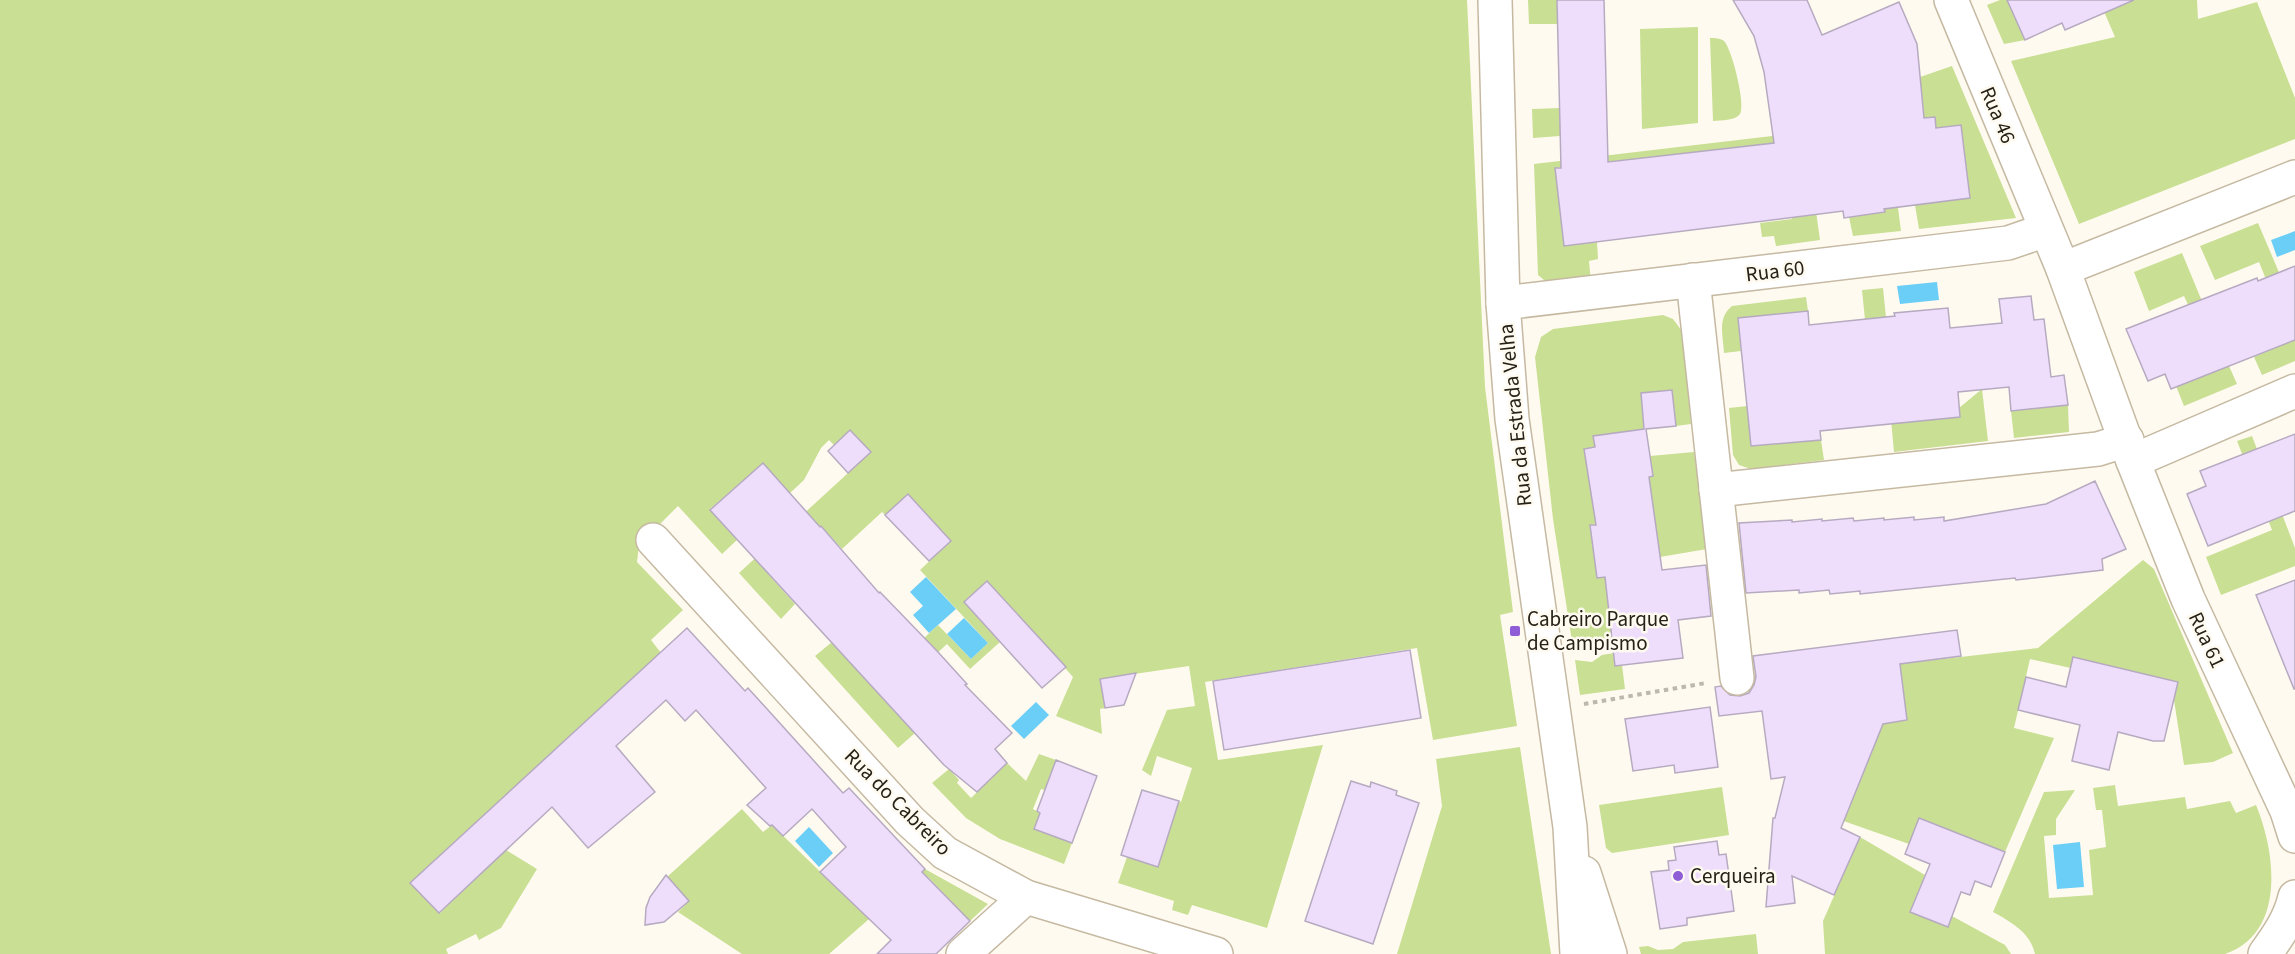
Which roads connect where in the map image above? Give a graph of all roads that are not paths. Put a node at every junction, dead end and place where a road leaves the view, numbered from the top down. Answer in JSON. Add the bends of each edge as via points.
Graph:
{"nodes":[{"id":1,"x":1495,"y":0,"type":"edge"},
{"id":2,"x":1951,"y":0,"type":"edge"},
{"id":3,"x":2295,"y":177,"type":"edge"},
{"id":4,"x":2046,"y":230,"type":"junction"},
{"id":5,"x":2064,"y":268,"type":"junction"},
{"id":6,"x":1693,"y":280,"type":"junction"},
{"id":7,"x":1503,"y":303,"type":"junction"},
{"id":8,"x":2295,"y":392,"type":"edge"},
{"id":9,"x":2130,"y":450,"type":"junction"},
{"id":10,"x":1716,"y":490,"type":"junction"},
{"id":11,"x":653,"y":540,"type":"dead end"},
{"id":12,"x":1737,"y":678,"type":"road end"},
{"id":13,"x":1570,"y":827,"type":"junction"},
{"id":14,"x":2295,"y":836,"type":"edge"},
{"id":15,"x":1026,"y":897,"type":"junction"},
{"id":16,"x":2293,"y":903,"type":"edge"},
{"id":17,"x":963,"y":954,"type":"edge"},
{"id":18,"x":1216,"y":954,"type":"edge"},
{"id":19,"x":1577,"y":954,"type":"edge"},
{"id":20,"x":1610,"y":954,"type":"edge"},
{"id":21,"x":2265,"y":954,"type":"edge"},
{"id":22,"x":2282,"y":954,"type":"edge"}],
"edges":[{"from":1,"to":7,"type":"street","name":"Rua da Estrada Velha"},
{"from":2,"to":4,"type":"street","name":"Rua 46"},
{"from":3,"to":5,"type":"street"},
{"from":4,"to":5,"type":"street","name":"Rua 61"},
{"from":4,"to":6,"type":"street","name":"Rua 60","via":[[2008,243]]},
{"from":5,"to":9,"type":"street","name":"Rua 61"},
{"from":6,"to":7,"type":"street","name":"Rua 60"},
{"from":6,"to":10,"type":"street"},
{"from":7,"to":13,"type":"street","name":"Rua da Estrada Velha","via":[[1512,419]]},
{"from":8,"to":9,"type":"street"},
{"from":9,"to":10,"type":"street","via":[[2098,448]]},
{"from":9,"to":14,"type":"street","name":"Rua 61","via":[[2188,599]]},
{"from":10,"to":12,"type":"street"},
{"from":11,"to":15,"type":"street","name":"Rua do Cabreiro","via":[[910,821],[945,853]]},
{"from":13,"to":19,"type":"street","name":"Rua da Estrada Velha"},
{"from":13,"to":20,"type":"street","name":"Rua da Estrada Velha"},
{"from":15,"to":17,"type":"street"},
{"from":15,"to":18,"type":"street","name":"Rua do Cabreiro"},
{"from":16,"to":21,"type":"street"},
{"from":16,"to":22,"type":"street"}]}
